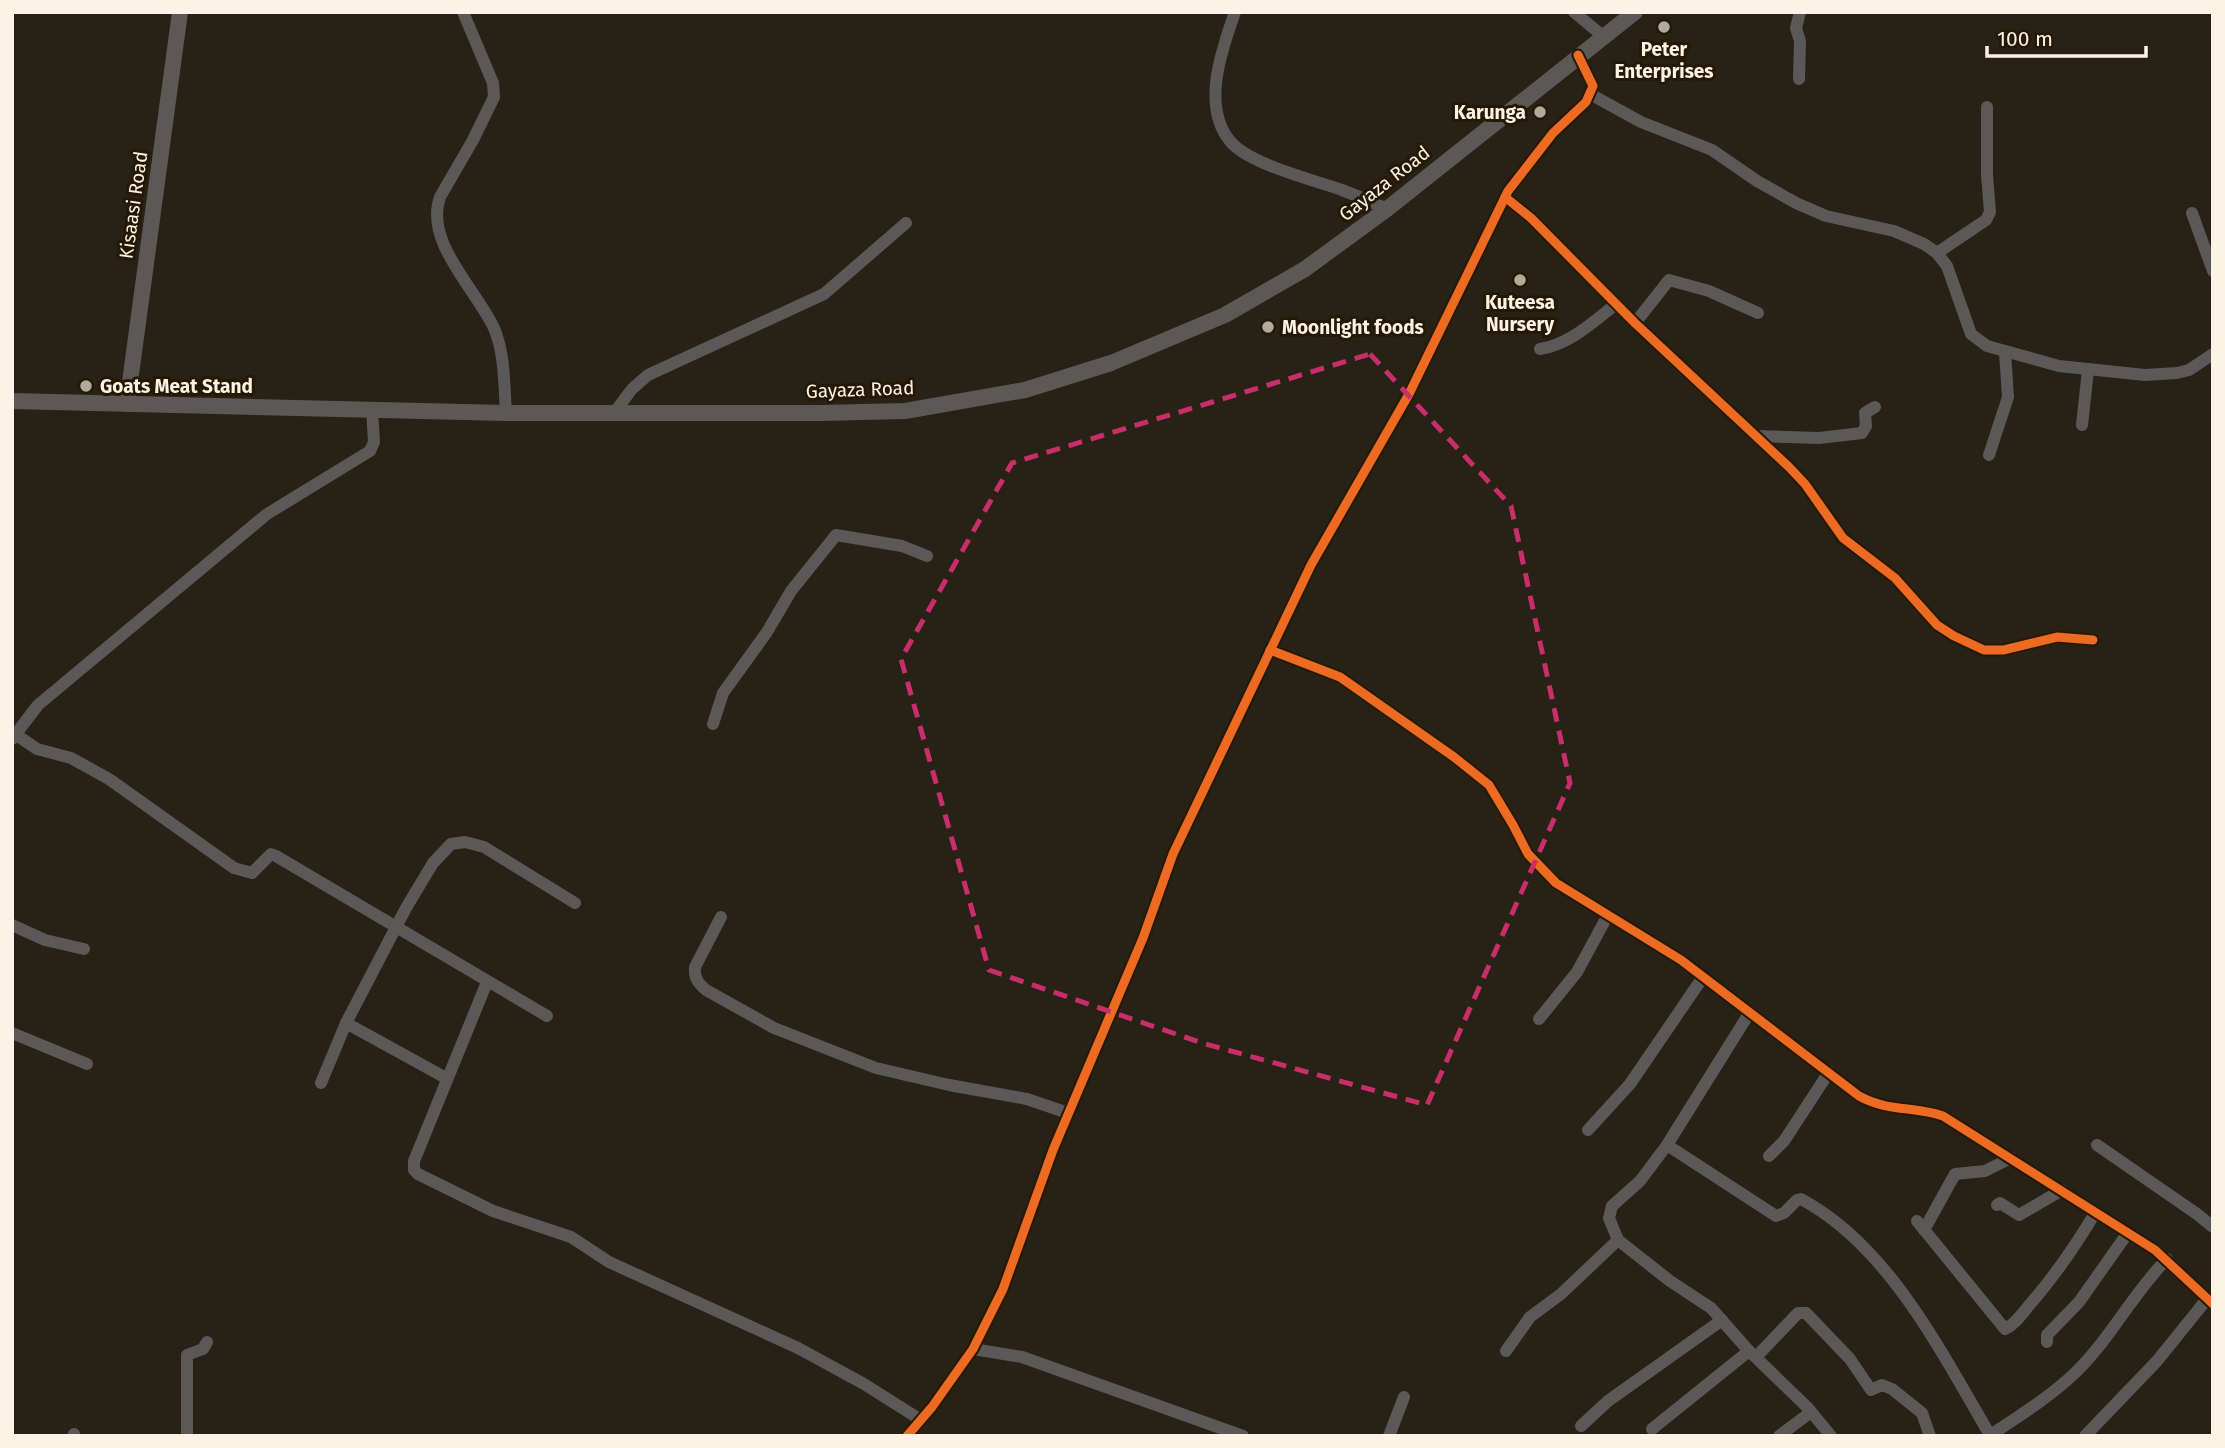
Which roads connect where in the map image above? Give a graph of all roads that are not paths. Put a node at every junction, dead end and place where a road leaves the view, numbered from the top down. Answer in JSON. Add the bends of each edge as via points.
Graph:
{"nodes":[{"id":1,"x":180,"y":12,"type":"edge"},
{"id":2,"x":463,"y":12,"type":"edge"},
{"id":3,"x":1235,"y":12,"type":"edge"},
{"id":4,"x":1574,"y":12,"type":"edge"},
{"id":5,"x":1635,"y":12,"type":"edge"},
{"id":6,"x":1800,"y":12,"type":"edge"},
{"id":7,"x":1604,"y":37,"type":"junction"},
{"id":8,"x":1578,"y":55,"type":"junction"},
{"id":9,"x":1799,"y":79,"type":"dead end"},
{"id":10,"x":1590,"y":94,"type":"junction"},
{"id":11,"x":1987,"y":107,"type":"dead end"},
{"id":12,"x":1504,"y":197,"type":"junction"},
{"id":13,"x":1387,"y":209,"type":"junction"},
{"id":14,"x":2192,"y":213,"type":"dead end"},
{"id":15,"x":906,"y":223,"type":"dead end"},
{"id":16,"x":1937,"y":253,"type":"junction"},
{"id":17,"x":2213,"y":271,"type":"edge"},
{"id":18,"x":1616,"y":304,"type":"junction"},
{"id":19,"x":1758,"y":313,"type":"dead end"},
{"id":20,"x":1635,"y":323,"type":"junction"},
{"id":21,"x":1540,"y":349,"type":"dead end"},
{"id":22,"x":2006,"y":352,"type":"junction"},
{"id":23,"x":2213,"y":354,"type":"edge"},
{"id":24,"x":2088,"y":370,"type":"junction"},
{"id":25,"x":12,"y":401,"type":"edge"},
{"id":26,"x":127,"y":404,"type":"junction"},
{"id":27,"x":1875,"y":407,"type":"dead end"},
{"id":28,"x":372,"y":409,"type":"junction"},
{"id":29,"x":506,"y":413,"type":"junction"},
{"id":30,"x":614,"y":413,"type":"junction"},
{"id":31,"x":2082,"y":425,"type":"dead end"},
{"id":32,"x":1756,"y":436,"type":"junction"},
{"id":33,"x":1989,"y":455,"type":"dead end"},
{"id":34,"x":927,"y":556,"type":"dead end"},
{"id":35,"x":2092,"y":640,"type":"dead end"},
{"id":36,"x":1270,"y":650,"type":"junction"},
{"id":37,"x":713,"y":724,"type":"dead end"},
{"id":38,"x":14,"y":736,"type":"edge"},
{"id":39,"x":575,"y":903,"type":"dead end"},
{"id":40,"x":1608,"y":915,"type":"junction"},
{"id":41,"x":721,"y":917,"type":"dead end"},
{"id":42,"x":12,"y":925,"type":"edge"},
{"id":43,"x":395,"y":928,"type":"junction"},
{"id":44,"x":84,"y":949,"type":"dead end"},
{"id":45,"x":1703,"y":977,"type":"junction"},
{"id":46,"x":487,"y":982,"type":"junction"},
{"id":47,"x":1750,"y":1012,"type":"junction"},
{"id":48,"x":547,"y":1016,"type":"dead end"},
{"id":49,"x":1539,"y":1019,"type":"dead end"},
{"id":50,"x":346,"y":1023,"type":"junction"},
{"id":51,"x":12,"y":1033,"type":"edge"},
{"id":52,"x":87,"y":1064,"type":"dead end"},
{"id":53,"x":1829,"y":1072,"type":"junction"},
{"id":54,"x":446,"y":1078,"type":"junction"},
{"id":55,"x":321,"y":1083,"type":"dead end"},
{"id":56,"x":1068,"y":1114,"type":"junction"},
{"id":57,"x":1588,"y":1130,"type":"dead end"},
{"id":58,"x":1667,"y":1144,"type":"junction"},
{"id":59,"x":2097,"y":1145,"type":"dead end"},
{"id":60,"x":1769,"y":1156,"type":"dead end"},
{"id":61,"x":2011,"y":1157,"type":"junction"},
{"id":62,"x":2062,"y":1190,"type":"junction"},
{"id":63,"x":1997,"y":1205,"type":"dead end"},
{"id":64,"x":2095,"y":1213,"type":"junction"},
{"id":65,"x":2213,"y":1227,"type":"edge"},
{"id":66,"x":2127,"y":1234,"type":"junction"},
{"id":67,"x":1618,"y":1240,"type":"junction"},
{"id":68,"x":2167,"y":1259,"type":"junction"},
{"id":69,"x":2210,"y":1302,"type":"edge"},
{"id":70,"x":1722,"y":1320,"type":"junction"},
{"id":71,"x":206,"y":1342,"type":"dead end"},
{"id":72,"x":2047,"y":1342,"type":"dead end"},
{"id":73,"x":973,"y":1349,"type":"junction"},
{"id":74,"x":1506,"y":1351,"type":"dead end"},
{"id":75,"x":1753,"y":1354,"type":"junction"},
{"id":76,"x":1404,"y":1397,"type":"dead end"},
{"id":77,"x":1811,"y":1412,"type":"junction"},
{"id":78,"x":920,"y":1420,"type":"junction"},
{"id":79,"x":1581,"y":1426,"type":"dead end"},
{"id":80,"x":1652,"y":1429,"type":"dead end"},
{"id":81,"x":1990,"y":1435,"type":"edge"},
{"id":82,"x":187,"y":1436,"type":"edge"},
{"id":83,"x":907,"y":1436,"type":"edge"},
{"id":84,"x":1243,"y":1436,"type":"edge"},
{"id":85,"x":1389,"y":1436,"type":"edge"},
{"id":86,"x":1779,"y":1436,"type":"edge"},
{"id":87,"x":1831,"y":1436,"type":"edge"},
{"id":88,"x":1930,"y":1436,"type":"edge"},
{"id":89,"x":2085,"y":1436,"type":"edge"}],
"edges":[{"from":1,"to":26,"type":"main road","name":"Kisaasi Road"},
{"from":2,"to":29,"type":"street","via":[[493,83],[494,97],[440,197],[437,220],[446,253],[494,329],[502,356]]},
{"from":3,"to":13,"type":"street","via":[[1217,75],[1216,102],[1229,141],[1253,158]]},
{"from":4,"to":7,"type":"street"},
{"from":5,"to":7,"type":"main road","name":"Gayaza Road"},
{"from":6,"to":9,"type":"street","via":[[1796,28]]},
{"from":7,"to":8,"type":"main road","name":"Gayaza Road"},
{"from":8,"to":10,"type":"street","via":[[1592,86]]},
{"from":8,"to":13,"type":"main road","name":"Gayaza Road"},
{"from":10,"to":12,"type":"street","via":[[1531,159]]},
{"from":10,"to":16,"type":"street","via":[[1712,150],[1796,203],[1842,221],[1894,231]]},
{"from":11,"to":16,"type":"street","via":[[1990,212],[1976,228]]},
{"from":12,"to":18,"type":"street"},
{"from":12,"to":36,"type":"street","via":[[1386,438],[1311,565]]},
{"from":13,"to":30,"type":"main road","name":"Gayaza Road","via":[[1305,269],[1225,315],[1111,363],[1024,390],[905,411]]},
{"from":14,"to":17,"type":"street"},
{"from":15,"to":30,"type":"street","via":[[824,294],[648,375]]},
{"from":16,"to":22,"type":"street","via":[[1947,266],[1971,334]]},
{"from":18,"to":20,"type":"street"},
{"from":18,"to":21,"type":"street","via":[[1580,332]]},
{"from":19,"to":20,"type":"street","via":[[1669,279]]},
{"from":20,"to":32,"type":"street"},
{"from":22,"to":24,"type":"street"},
{"from":22,"to":33,"type":"street","via":[[2008,397]]},
{"from":23,"to":24,"type":"street","via":[[2177,373]]},
{"from":24,"to":31,"type":"street"},
{"from":25,"to":26,"type":"main road","name":"Gayaza Road"},
{"from":26,"to":28,"type":"main road","name":"Gayaza Road"},
{"from":27,"to":32,"type":"street","via":[[1865,413],[1862,433],[1819,438]]},
{"from":28,"to":29,"type":"main road","name":"Gayaza Road"},
{"from":28,"to":38,"type":"street","via":[[374,442],[370,451],[258,521],[38,705]]},
{"from":29,"to":30,"type":"main road","name":"Gayaza Road"},
{"from":32,"to":35,"type":"street","via":[[1805,484],[1843,538],[1879,564],[1937,625],[1954,636],[1984,650],[2057,637]]},
{"from":34,"to":37,"type":"street","via":[[902,546],[836,535],[791,591],[723,693]]},
{"from":36,"to":40,"type":"street","via":[[1340,677],[1454,757],[1489,785],[1528,854],[1543,870]]},
{"from":36,"to":56,"type":"street","via":[[1173,853],[1138,950]]},
{"from":38,"to":43,"type":"street","via":[[109,779],[234,868],[252,873],[271,854]]},
{"from":39,"to":43,"type":"street","via":[[484,847],[465,842],[451,844],[441,853]]},
{"from":40,"to":45,"type":"street"},
{"from":40,"to":49,"type":"street","via":[[1577,972]]},
{"from":41,"to":56,"type":"street","via":[[695,967],[694,975],[706,990],[774,1028],[876,1068],[1027,1099]]},
{"from":42,"to":44,"type":"street","via":[[45,940]]},
{"from":43,"to":46,"type":"street"},
{"from":43,"to":50,"type":"street"},
{"from":45,"to":47,"type":"street"},
{"from":45,"to":57,"type":"street","via":[[1630,1084]]},
{"from":46,"to":48,"type":"street"},
{"from":46,"to":54,"type":"street"},
{"from":47,"to":53,"type":"street"},
{"from":47,"to":58,"type":"street"},
{"from":50,"to":54,"type":"street"},
{"from":50,"to":55,"type":"street"},
{"from":51,"to":52,"type":"street"},
{"from":53,"to":60,"type":"street"},
{"from":53,"to":61,"type":"street","via":[[1872,1104],[1943,1116]]},
{"from":54,"to":78,"type":"street","via":[[414,1161],[418,1174],[493,1211],[570,1237],[609,1262],[798,1348]]},
{"from":56,"to":73,"type":"street","via":[[1003,1289]]},
{"from":58,"to":67,"type":"street","via":[[1640,1181],[1612,1206],[1609,1218]]},
{"from":58,"to":81,"type":"street","via":[[1776,1216],[1801,1199],[1864,1246],[1943,1355]]},
{"from":59,"to":65,"type":"street"},
{"from":61,"to":62,"type":"street"},
{"from":61,"to":64,"type":"street","via":[[1985,1171],[1955,1174],[1921,1226],[2005,1329],[2049,1281]]},
{"from":62,"to":63,"type":"street","via":[[2019,1215],[2000,1202]]},
{"from":62,"to":64,"type":"street"},
{"from":64,"to":66,"type":"street"},
{"from":66,"to":68,"type":"street"},
{"from":66,"to":72,"type":"street","via":[[2079,1302],[2047,1335]]},
{"from":67,"to":70,"type":"street"},
{"from":67,"to":74,"type":"street","via":[[1530,1317]]},
{"from":68,"to":69,"type":"street"},
{"from":68,"to":81,"type":"street","via":[[2076,1372]]},
{"from":69,"to":89,"type":"street"},
{"from":70,"to":75,"type":"street"},
{"from":70,"to":79,"type":"street","via":[[1608,1401]]},
{"from":71,"to":82,"type":"street","via":[[203,1349],[187,1355]]},
{"from":73,"to":78,"type":"street"},
{"from":73,"to":84,"type":"street","via":[[1022,1357]]},
{"from":75,"to":77,"type":"street"},
{"from":75,"to":80,"type":"street"},
{"from":75,"to":88,"type":"street","via":[[1798,1312],[1806,1313],[1843,1351],[1871,1390],[1882,1385],[1892,1389],[1922,1413]]},
{"from":76,"to":85,"type":"street"},
{"from":77,"to":86,"type":"street"},
{"from":77,"to":87,"type":"street"},
{"from":78,"to":83,"type":"street"}]}
